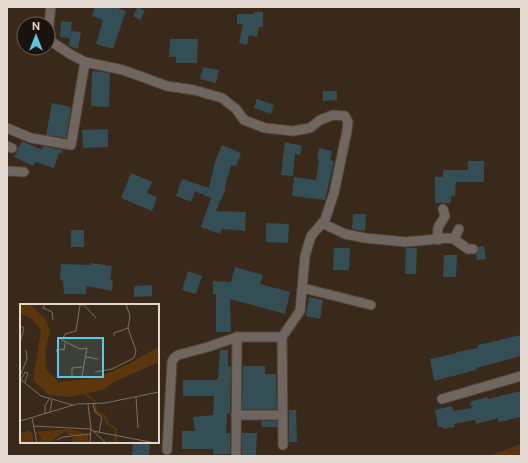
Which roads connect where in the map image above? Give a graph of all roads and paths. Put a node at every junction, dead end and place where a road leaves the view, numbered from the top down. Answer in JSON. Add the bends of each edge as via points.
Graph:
{"nodes":[{"id":1,"x":51,"y":7,"type":"edge"},
{"id":2,"x":85,"y":62,"type":"junction"},
{"id":3,"x":7,"y":128,"type":"edge"},
{"id":4,"x":7,"y":171,"type":"edge"},
{"id":5,"x":24,"y":172,"type":"dead end"},
{"id":6,"x":443,"y":209,"type":"dead end"},
{"id":7,"x":322,"y":223,"type":"junction"},
{"id":8,"x":459,"y":229,"type":"dead end"},
{"id":9,"x":454,"y":239,"type":"junction"},
{"id":10,"x":438,"y":240,"type":"junction"},
{"id":11,"x":473,"y":249,"type":"dead end"},
{"id":12,"x":302,"y":288,"type":"junction"},
{"id":13,"x":370,"y":304,"type":"dead end"},
{"id":14,"x":237,"y":337,"type":"junction"},
{"id":15,"x":282,"y":337,"type":"junction"},
{"id":16,"x":521,"y":376,"type":"edge"},
{"id":17,"x":442,"y":400,"type":"dead end"},
{"id":18,"x":236,"y":415,"type":"junction"},
{"id":19,"x":282,"y":415,"type":"junction"},
{"id":20,"x":283,"y":445,"type":"dead end"},
{"id":21,"x":167,"y":450,"type":"dead end"},
{"id":22,"x":236,"y":456,"type":"edge"}],
"edges":[{"from":1,"to":2,"type":"street","via":[[50,40]]},
{"from":2,"to":3,"type":"street","via":[[71,145],[31,138]]},
{"from":2,"to":7,"type":"street","via":[[123,70],[167,86],[222,98],[236,109],[244,120],[265,128],[293,131],[310,128],[320,120],[333,115],[345,116],[348,122],[347,131],[334,193]]},
{"from":4,"to":5,"type":"street"},
{"from":6,"to":10,"type":"street","via":[[445,216],[438,224]]},
{"from":7,"to":10,"type":"street","via":[[344,234],[365,238],[406,242]]},
{"from":7,"to":12,"type":"street","via":[[311,236],[305,256]]},
{"from":8,"to":9,"type":"street"},
{"from":9,"to":10,"type":"street"},
{"from":9,"to":11,"type":"street"},
{"from":12,"to":13,"type":"street"},
{"from":12,"to":15,"type":"street","via":[[300,311]]},
{"from":14,"to":15,"type":"street"},
{"from":14,"to":18,"type":"street"},
{"from":14,"to":21,"type":"street","via":[[174,358]]},
{"from":15,"to":19,"type":"street"},
{"from":16,"to":17,"type":"street"},
{"from":18,"to":19,"type":"street"},
{"from":18,"to":22,"type":"street"},
{"from":19,"to":20,"type":"street"}]}
